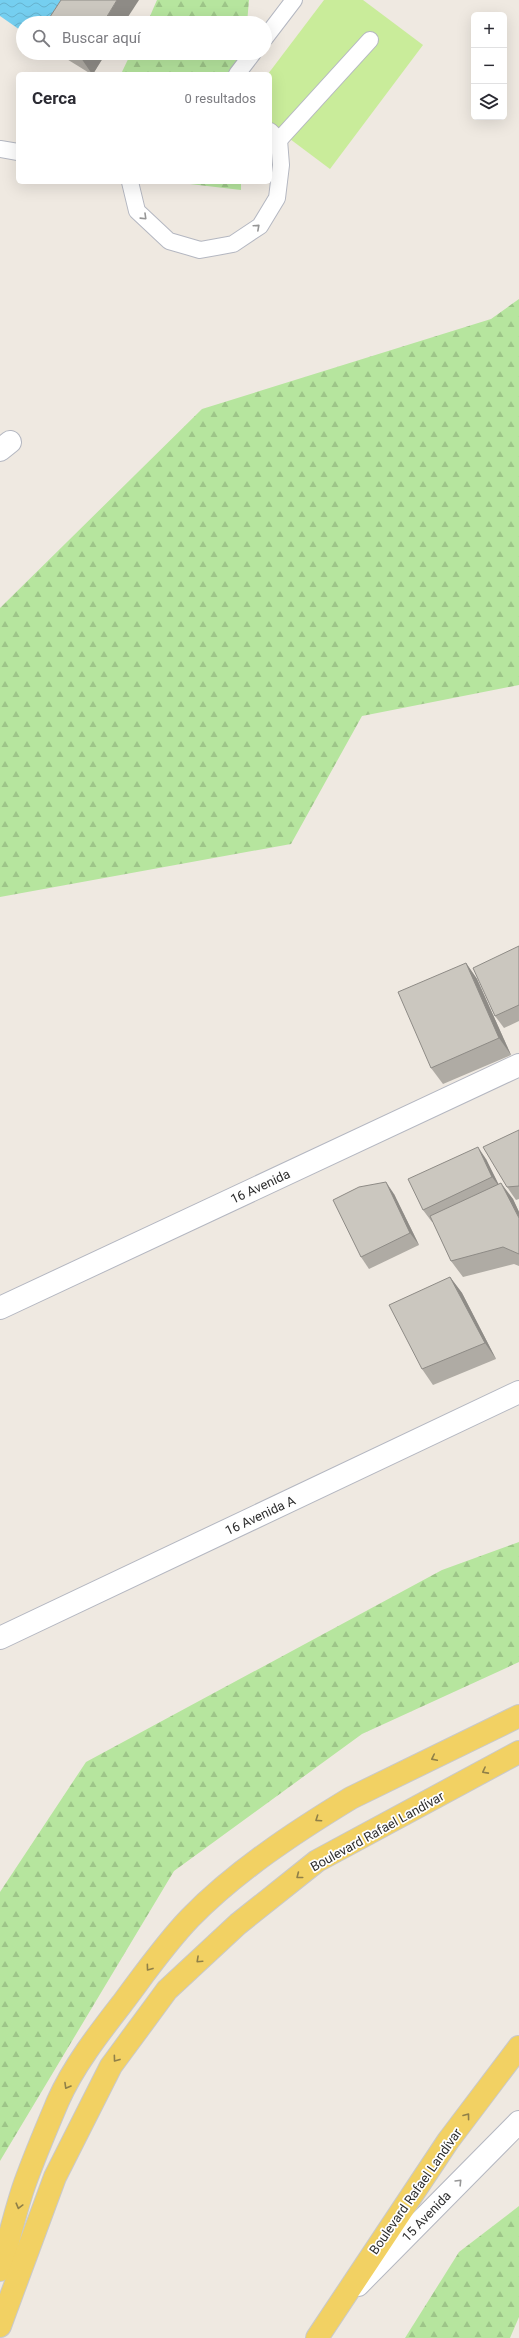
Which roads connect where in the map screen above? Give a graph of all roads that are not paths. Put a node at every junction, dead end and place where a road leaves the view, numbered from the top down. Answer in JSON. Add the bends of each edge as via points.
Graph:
{"nodes":[{"id":1,"x":294,"y":0,"type":"edge"},
{"id":2,"x":272,"y":29,"type":"edge"},
{"id":3,"x":370,"y":40,"type":"dead end"},
{"id":4,"x":248,"y":60,"type":"edge"},
{"id":5,"x":239,"y":72,"type":"edge"},
{"id":6,"x":274,"y":135,"type":"edge"},
{"id":7,"x":0,"y":149,"type":"edge"},
{"id":8,"x":16,"y":152,"type":"edge"},
{"id":9,"x":131,"y":184,"type":"edge"},
{"id":10,"x":519,"y":1065,"type":"edge"},
{"id":11,"x":0,"y":1308,"type":"edge"},
{"id":12,"x":519,"y":1392,"type":"edge"},
{"id":13,"x":0,"y":1638,"type":"edge"},
{"id":14,"x":519,"y":1716,"type":"edge"},
{"id":15,"x":519,"y":1752,"type":"edge"},
{"id":16,"x":519,"y":2047,"type":"edge"},
{"id":17,"x":519,"y":2122,"type":"edge"},
{"id":18,"x":0,"y":2270,"type":"edge"},
{"id":19,"x":334,"y":2310,"type":"junction"},
{"id":20,"x":0,"y":2326,"type":"edge"},
{"id":21,"x":317,"y":2338,"type":"edge"}],
"edges":[{"from":1,"to":2,"type":"lane"},
{"from":3,"to":6,"type":"lane"},
{"from":4,"to":5,"type":"lane"},
{"from":9,"to":6,"type":"lane","one_way":true,"via":[[138,211],[169,241],[200,250],[233,244],[260,226],[277,198],[281,165]]},
{"from":7,"to":8,"type":"lane"},
{"from":10,"to":11,"type":"street","name":"16 Avenida"},
{"from":12,"to":13,"type":"street","name":"16 Avenida A"},
{"from":14,"to":18,"type":"main road","one_way":true,"via":[[351,1798],[267,1854],[212,1897],[164,1947],[81,2061],[59,2099],[25,2183]]},
{"from":15,"to":20,"type":"main road","name":"Boulevard Rafael Landívar","one_way":true,"via":[[317,1861],[238,1924],[167,1990],[111,2066],[55,2177]]},
{"from":19,"to":16,"type":"main road","name":"Boulevard Rafael Landívar","one_way":true,"via":[[448,2141]]},
{"from":19,"to":17,"type":"street","name":"15 Avenida","one_way":true},
{"from":19,"to":21,"type":"main road","name":"Boulevard Rafael Landívar"}]}
